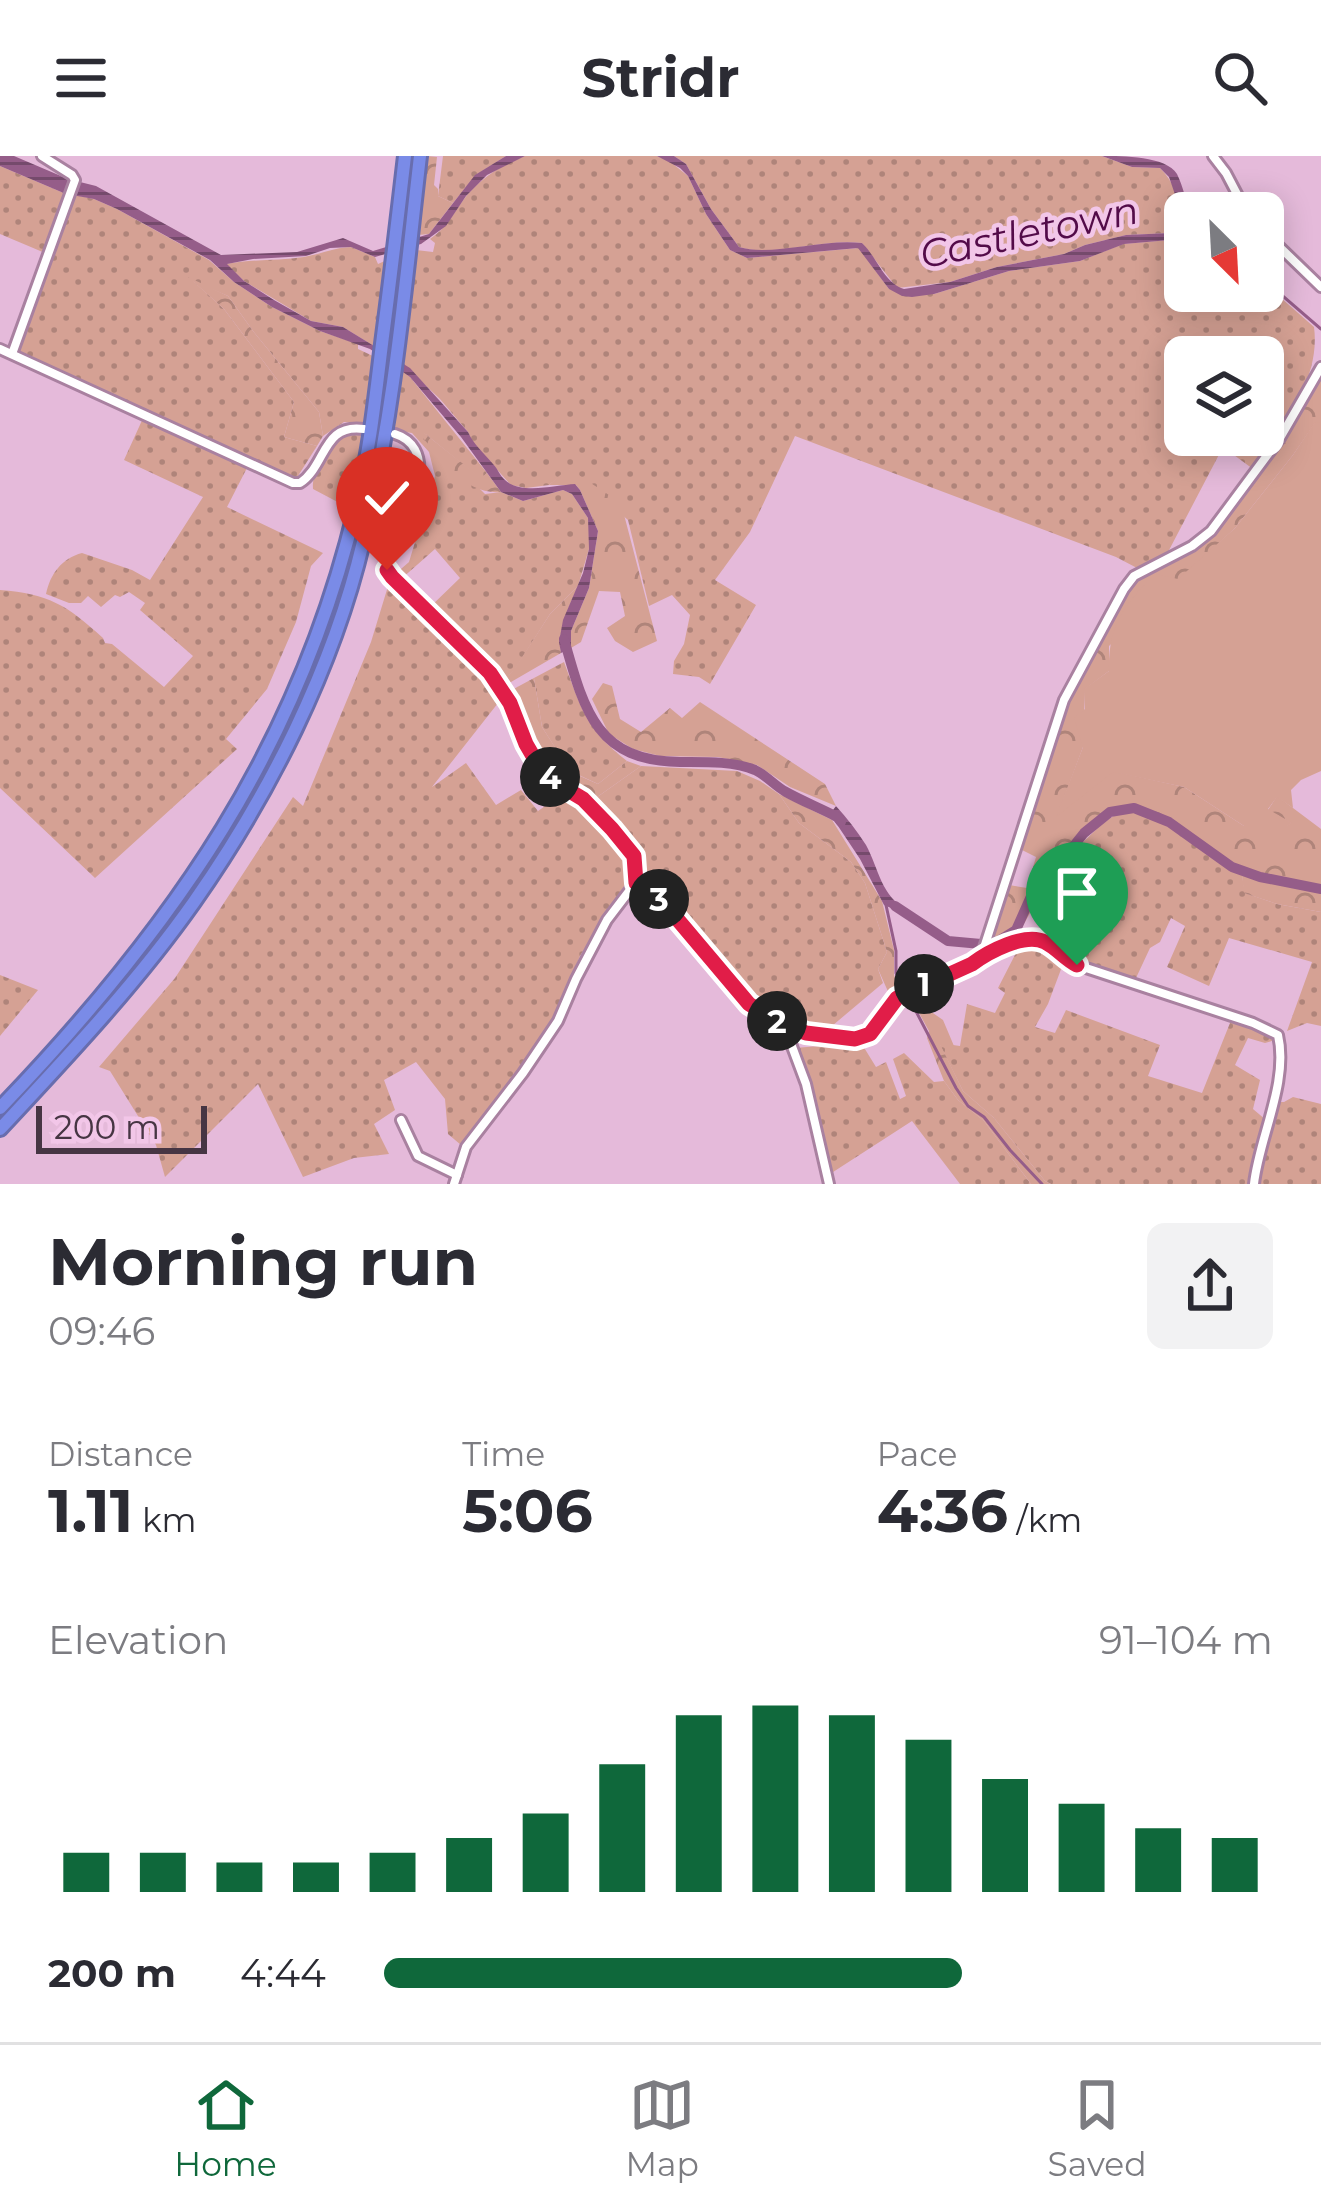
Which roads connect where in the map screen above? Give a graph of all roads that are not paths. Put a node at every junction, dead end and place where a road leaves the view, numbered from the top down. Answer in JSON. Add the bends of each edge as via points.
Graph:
{"nodes":[{"id":1,"x":42,"y":156,"type":"edge"},
{"id":2,"x":405,"y":156,"type":"edge"},
{"id":3,"x":420,"y":156,"type":"edge"},
{"id":4,"x":1213,"y":156,"type":"edge"},
{"id":5,"x":1236,"y":192,"type":"edge"},
{"id":6,"x":403,"y":235,"type":"junction"},
{"id":7,"x":1284,"y":251,"type":"edge"},
{"id":8,"x":1321,"y":287,"type":"edge"},
{"id":9,"x":0,"y":349,"type":"edge"},
{"id":10,"x":12,"y":354,"type":"junction"},
{"id":11,"x":1321,"y":367,"type":"edge"},
{"id":12,"x":364,"y":429,"type":"dead end"},
{"id":13,"x":395,"y":434,"type":"dead end"},
{"id":14,"x":636,"y":883,"type":"junction"},
{"id":15,"x":983,"y":954,"type":"junction"},
{"id":16,"x":783,"y":1024,"type":"junction"},
{"id":17,"x":0,"y":1108,"type":"edge"},
{"id":18,"x":401,"y":1120,"type":"dead end"},
{"id":19,"x":0,"y":1129,"type":"edge"},
{"id":20,"x":456,"y":1179,"type":"edge"},
{"id":21,"x":830,"y":1184,"type":"edge"},
{"id":22,"x":1254,"y":1184,"type":"edge"}],
"edges":[{"from":1,"to":10,"type":"street","via":[[75,180]]},
{"from":2,"to":6,"type":"highway"},
{"from":3,"to":6,"type":"highway"},
{"from":4,"to":5,"type":"street"},
{"from":6,"to":17,"type":"highway","via":[[343,557],[266,756],[174,904]]},
{"from":6,"to":19,"type":"highway","via":[[399,350],[378,475],[352,584],[319,673],[276,766],[194,902]]},
{"from":7,"to":8,"type":"street"},
{"from":9,"to":10,"type":"street"},
{"from":10,"to":12,"type":"street","via":[[293,483],[304,482],[332,439]]},
{"from":11,"to":15,"type":"street","via":[[1211,531],[1124,589],[1064,700]]},
{"from":13,"to":14,"type":"street","via":[[414,446],[420,464],[386,566],[490,673],[540,768],[583,799],[634,856]]},
{"from":14,"to":16,"type":"street","via":[[662,901],[749,1004]]},
{"from":14,"to":20,"type":"street","via":[[607,920],[558,1022],[466,1148]]},
{"from":15,"to":16,"type":"street","via":[[897,998],[870,1034],[855,1039]]},
{"from":15,"to":22,"type":"street","via":[[1038,939],[1077,965],[1278,1035],[1275,1096]]},
{"from":16,"to":21,"type":"street"},
{"from":18,"to":20,"type":"street","via":[[418,1156]]}]}
